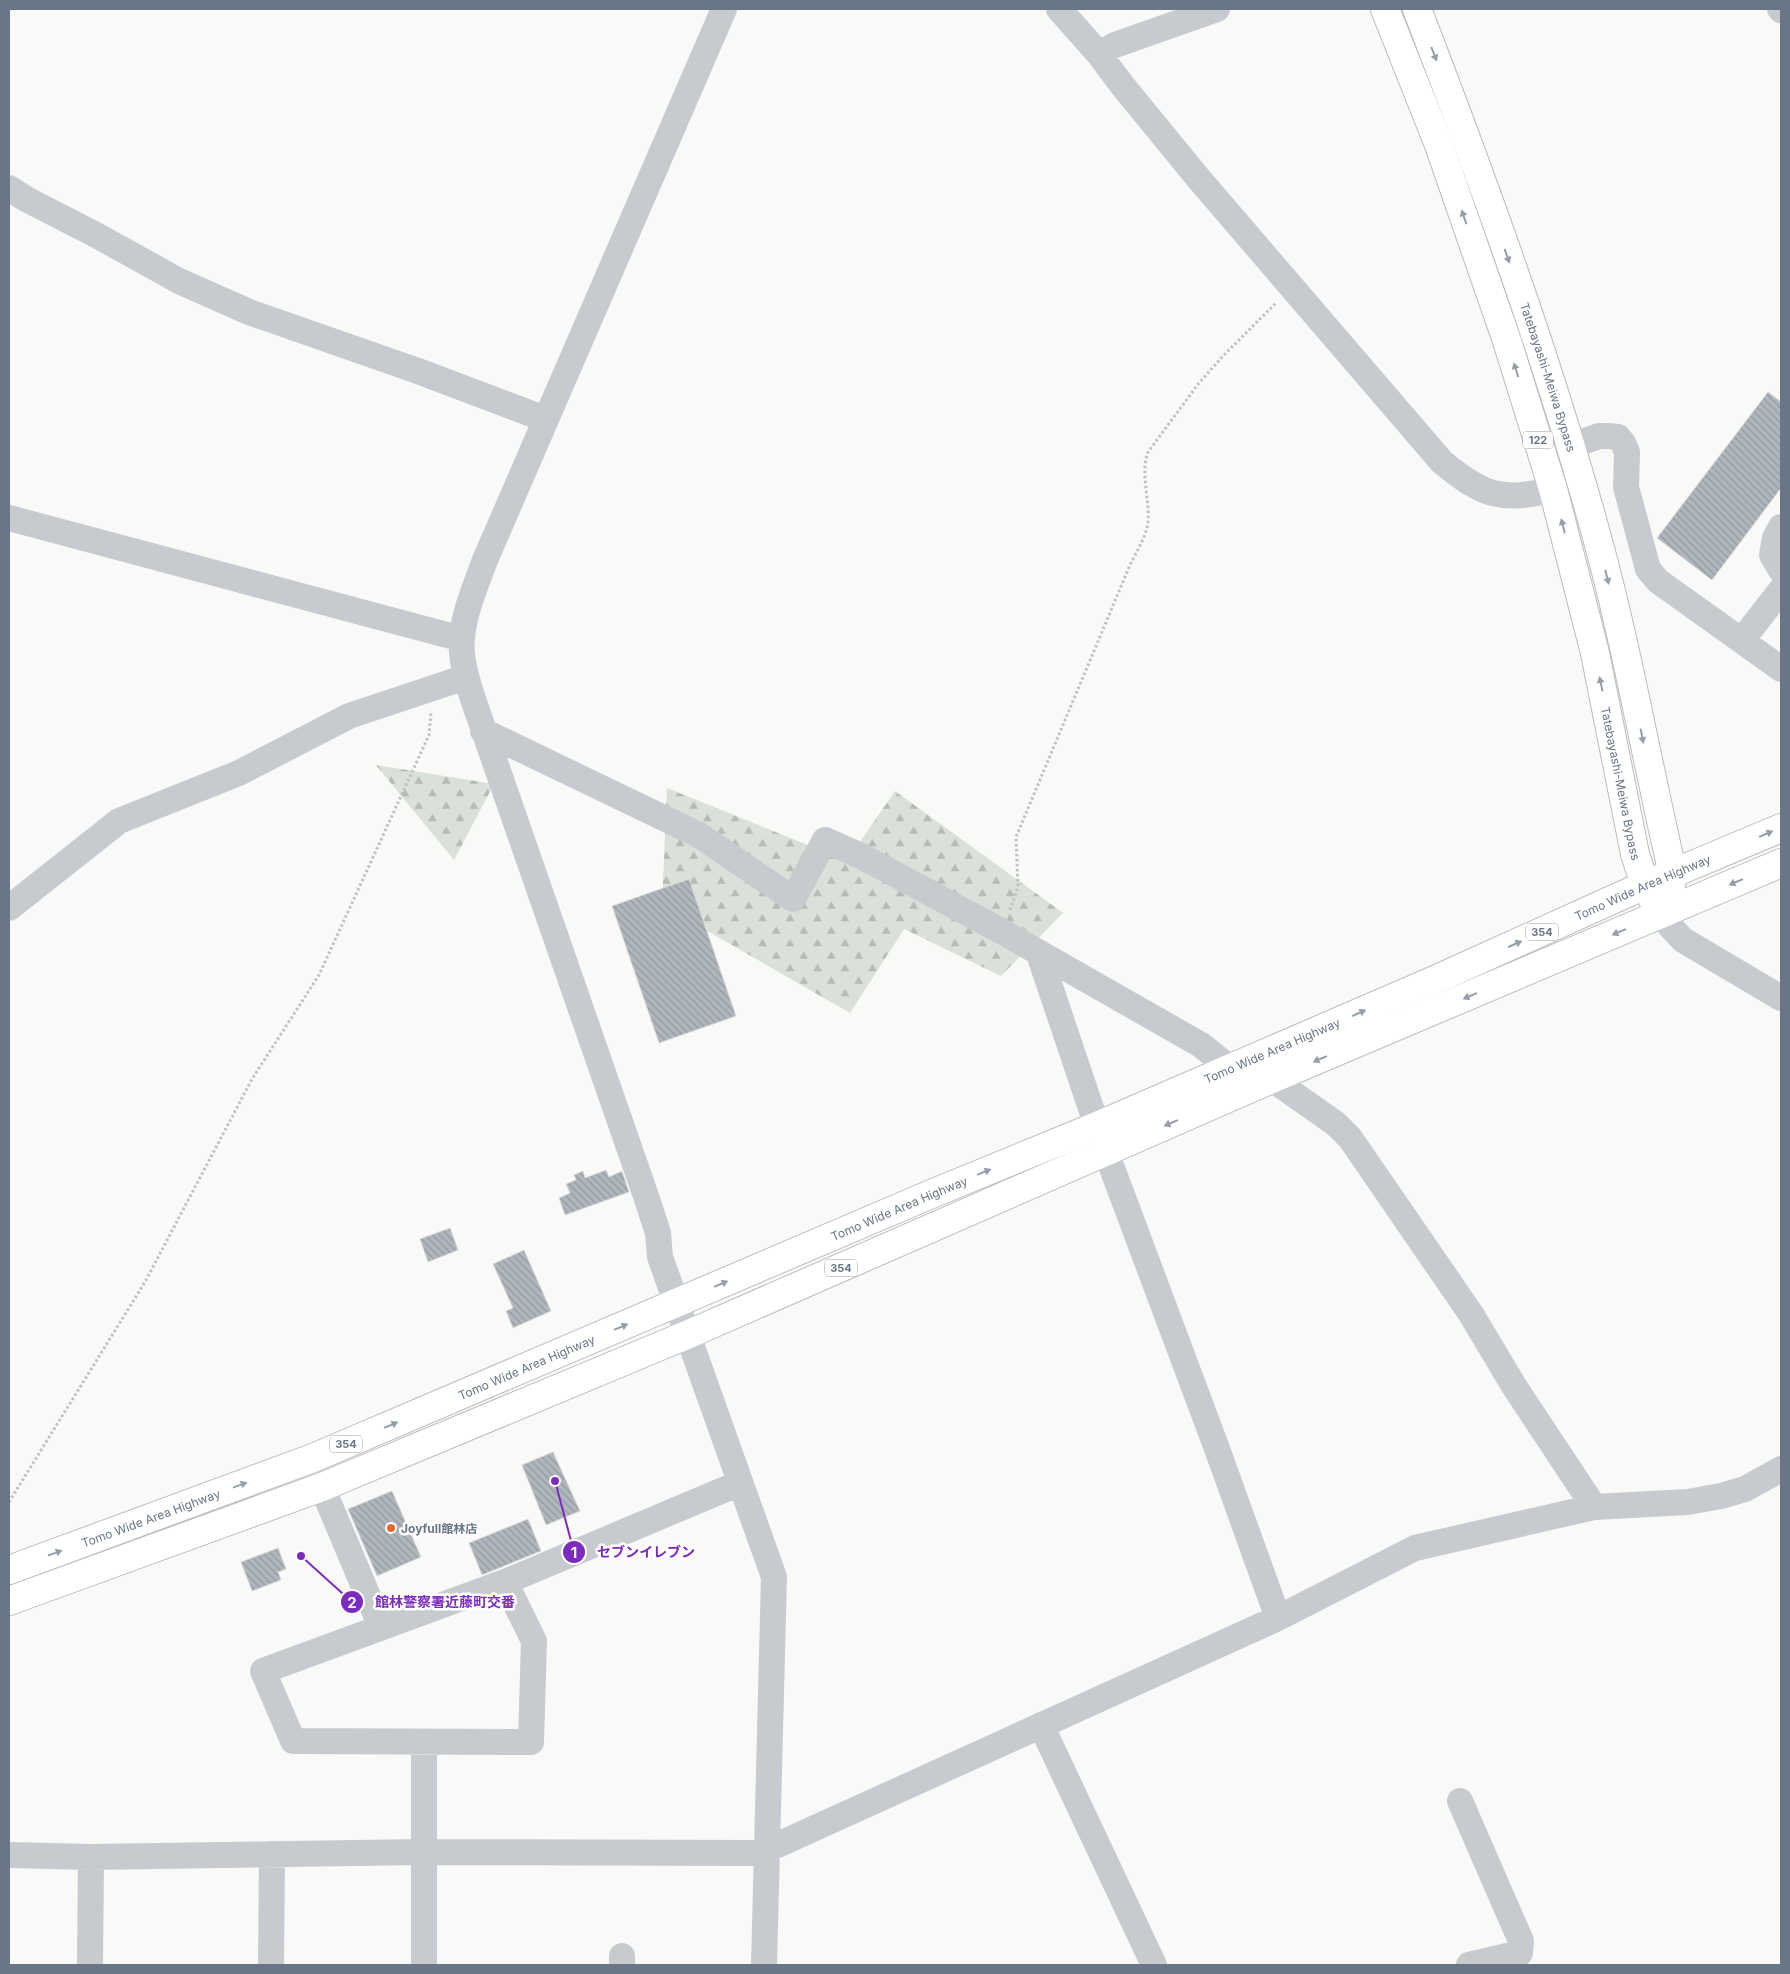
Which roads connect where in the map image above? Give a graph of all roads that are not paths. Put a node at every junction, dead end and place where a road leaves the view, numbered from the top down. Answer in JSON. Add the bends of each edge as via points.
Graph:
{"nodes":[{"id":1,"x":724,"y":9,"type":"edge"},
{"id":2,"x":1059,"y":9,"type":"edge"},
{"id":3,"x":1216,"y":9,"type":"edge"},
{"id":4,"x":1385,"y":9,"type":"edge"},
{"id":5,"x":1416,"y":9,"type":"edge"},
{"id":6,"x":1099,"y":54,"type":"junction"},
{"id":7,"x":9,"y":188,"type":"edge"},
{"id":8,"x":545,"y":419,"type":"junction"},
{"id":9,"x":1571,"y":446,"type":"junction"},
{"id":10,"x":1553,"y":489,"type":"junction"},
{"id":11,"x":9,"y":518,"type":"edge"},
{"id":12,"x":1781,"y":528,"type":"edge"},
{"id":13,"x":1781,"y":570,"type":"edge"},
{"id":14,"x":1781,"y":590,"type":"edge"},
{"id":15,"x":462,"y":639,"type":"junction"},
{"id":16,"x":1742,"y":640,"type":"junction"},
{"id":17,"x":1781,"y":668,"type":"edge"},
{"id":18,"x":466,"y":677,"type":"junction"},
{"id":19,"x":483,"y":731,"type":"junction"},
{"id":20,"x":1781,"y":828,"type":"edge"},
{"id":21,"x":1781,"y":863,"type":"edge"},
{"id":22,"x":1673,"y":874,"type":"junction"},
{"id":23,"x":1645,"y":886,"type":"junction"},
{"id":24,"x":9,"y":908,"type":"edge"},
{"id":25,"x":1664,"y":913,"type":"junction"},
{"id":26,"x":1039,"y":954,"type":"junction"},
{"id":27,"x":1781,"y":998,"type":"edge"},
{"id":28,"x":1231,"y":1069,"type":"junction"},
{"id":29,"x":1272,"y":1079,"type":"junction"},
{"id":30,"x":1096,"y":1126,"type":"junction"},
{"id":31,"x":1106,"y":1152,"type":"junction"},
{"id":32,"x":676,"y":1303,"type":"junction"},
{"id":33,"x":689,"y":1334,"type":"junction"},
{"id":34,"x":1781,"y":1469,"type":"edge"},
{"id":35,"x":740,"y":1483,"type":"junction"},
{"id":36,"x":322,"y":1488,"type":"junction"},
{"id":37,"x":1594,"y":1507,"type":"junction"},
{"id":38,"x":9,"y":1570,"type":"edge"},
{"id":39,"x":505,"y":1582,"type":"junction"},
{"id":40,"x":9,"y":1601,"type":"edge"},
{"id":41,"x":1278,"y":1618,"type":"junction"},
{"id":42,"x":381,"y":1627,"type":"junction"},
{"id":43,"x":1041,"y":1725,"type":"junction"},
{"id":44,"x":424,"y":1743,"type":"junction"},
{"id":45,"x":1460,"y":1801,"type":"dead end"},
{"id":46,"x":766,"y":1851,"type":"junction"},
{"id":47,"x":424,"y":1852,"type":"junction"},
{"id":48,"x":272,"y":1854,"type":"junction"},
{"id":49,"x":9,"y":1855,"type":"edge"},
{"id":50,"x":91,"y":1857,"type":"junction"},
{"id":51,"x":90,"y":1965,"type":"edge"},
{"id":52,"x":271,"y":1965,"type":"edge"},
{"id":53,"x":424,"y":1965,"type":"edge"},
{"id":54,"x":764,"y":1965,"type":"edge"},
{"id":55,"x":1154,"y":1965,"type":"edge"},
{"id":56,"x":1470,"y":1965,"type":"edge"}],
"edges":[{"from":1,"to":8,"type":"street"},
{"from":2,"to":6,"type":"street"},
{"from":3,"to":6,"type":"street","via":[[1115,45]]},
{"from":10,"to":4,"type":"highway","name":"Tatebayashi-Meiwa Bypass","number":"122","one_way":true,"via":[[1507,341],[1439,145]]},
{"from":5,"to":9,"type":"highway","name":"Tatebayashi-Meiwa Bypass","number":"122","one_way":true,"via":[[1467,139]]},
{"from":6,"to":10,"type":"street","via":[[1122,86],[1442,462],[1476,487],[1497,495],[1525,497]]},
{"from":7,"to":8,"type":"street","via":[[179,281],[249,312]]},
{"from":8,"to":15,"type":"street","via":[[485,560],[470,602]]},
{"from":9,"to":16,"type":"street","via":[[1599,436],[1618,437],[1627,452],[1626,488],[1648,569],[1658,581]]},
{"from":9,"to":22,"type":"highway","name":"Tatebayashi-Meiwa Bypass","number":"122","one_way":true,"via":[[1622,638]]},
{"from":23,"to":10,"type":"highway","name":"Tatebayashi-Meiwa Bypass","number":"122","one_way":true,"via":[[1633,843],[1595,653]]},
{"from":11,"to":15,"type":"street"},
{"from":12,"to":13,"type":"street","via":[[1775,538],[1772,555]]},
{"from":14,"to":16,"type":"street"},
{"from":15,"to":18,"type":"street"},
{"from":16,"to":17,"type":"street"},
{"from":18,"to":19,"type":"street"},
{"from":18,"to":24,"type":"street","via":[[349,716],[239,774],[119,821]]},
{"from":19,"to":26,"type":"street","via":[[700,835],[793,899],[825,840],[861,856]]},
{"from":19,"to":32,"type":"street","via":[[658,1233],[660,1257]]},
{"from":22,"to":20,"type":"highway","name":"Tomo Wide Area Highway","number":"354","one_way":true},
{"from":21,"to":25,"type":"highway","number":"354","one_way":true},
{"from":22,"to":23,"type":"highway","name":"Tomo Wide Area Highway","number":"354"},
{"from":22,"to":25,"type":"highway","name":"Tatebayashi-Meiwa Bypass","number":"122"},
{"from":23,"to":25,"type":"highway","name":"Tatebayashi-Meiwa Bypass","number":"122"},
{"from":28,"to":23,"type":"highway","name":"Tomo Wide Area Highway","number":"354","one_way":true},
{"from":25,"to":27,"type":"street","via":[[1669,925],[1683,940]]},
{"from":25,"to":29,"type":"highway","number":"354","one_way":true},
{"from":26,"to":28,"type":"street","via":[[1201,1045]]},
{"from":26,"to":30,"type":"street"},
{"from":28,"to":30,"type":"highway","name":"Tomo Wide Area Highway","number":"354"},
{"from":29,"to":31,"type":"highway","number":"354","one_way":true},
{"from":29,"to":37,"type":"street","via":[[1336,1124],[1350,1138],[1471,1314]]},
{"from":32,"to":30,"type":"highway","name":"Tomo Wide Area Highway","number":"354","one_way":true},
{"from":31,"to":33,"type":"highway","number":"354"},
{"from":31,"to":41,"type":"street"},
{"from":32,"to":33,"type":"street"},
{"from":38,"to":32,"type":"highway","name":"Tomo Wide Area Highway","number":"354","one_way":true,"via":[[313,1458]]},
{"from":33,"to":35,"type":"street"},
{"from":33,"to":36,"type":"highway","number":"354"},
{"from":34,"to":37,"type":"street","via":[[1745,1489],[1721,1496],[1688,1502]]},
{"from":35,"to":39,"type":"street"},
{"from":35,"to":46,"type":"street","via":[[774,1577]]},
{"from":36,"to":40,"type":"highway","number":"354"},
{"from":36,"to":42,"type":"street"},
{"from":37,"to":41,"type":"street","via":[[1415,1548]]},
{"from":39,"to":42,"type":"street"},
{"from":39,"to":44,"type":"street","via":[[534,1641],[531,1742]]},
{"from":41,"to":43,"type":"street"},
{"from":42,"to":44,"type":"street","via":[[263,1671],[293,1741]]},
{"from":43,"to":46,"type":"street"},
{"from":43,"to":55,"type":"street"},
{"from":44,"to":47,"type":"street"},
{"from":45,"to":56,"type":"street","via":[[1521,1941],[1520,1953]]},
{"from":46,"to":47,"type":"street"},
{"from":46,"to":54,"type":"street"},
{"from":47,"to":48,"type":"street"},
{"from":47,"to":53,"type":"street"},
{"from":48,"to":50,"type":"street"},
{"from":48,"to":52,"type":"street"},
{"from":49,"to":50,"type":"street"},
{"from":50,"to":51,"type":"street"}]}
